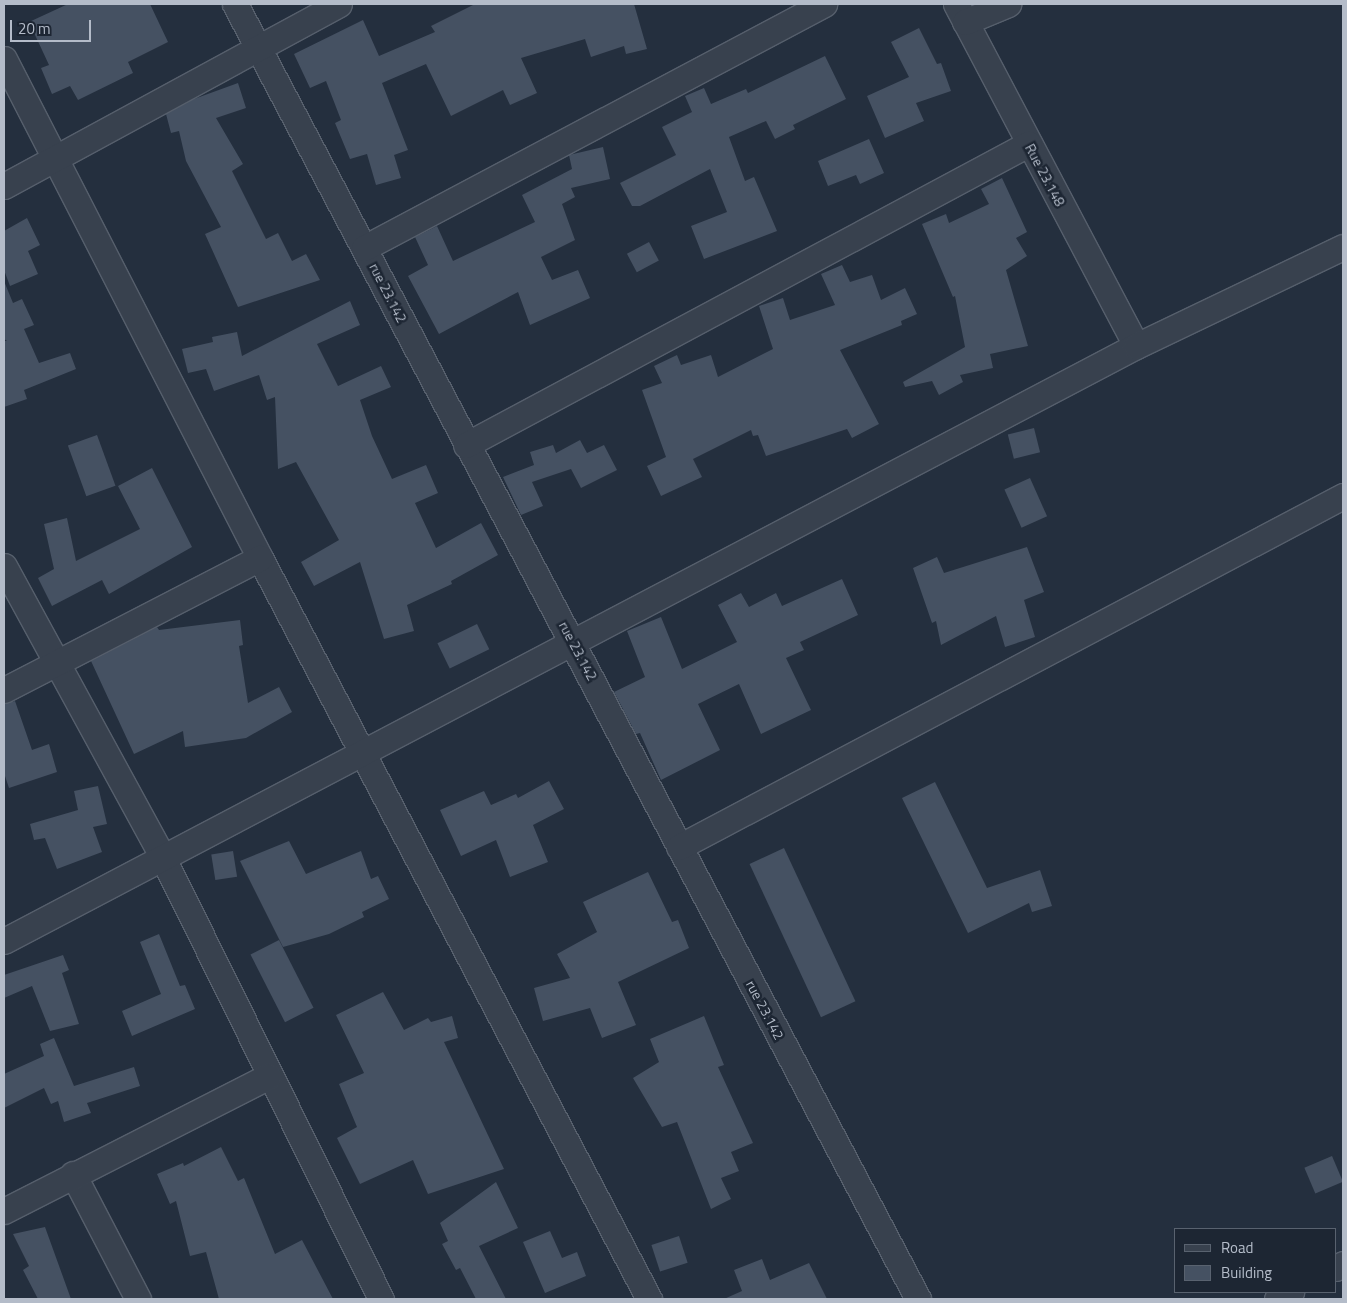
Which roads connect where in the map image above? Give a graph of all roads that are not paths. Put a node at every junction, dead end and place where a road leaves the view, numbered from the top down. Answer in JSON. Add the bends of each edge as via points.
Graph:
{"nodes":[{"id":1,"x":235,"y":4,"type":"edge"},
{"id":2,"x":339,"y":4,"type":"edge"},
{"id":3,"x":824,"y":4,"type":"edge"},
{"id":4,"x":1008,"y":4,"type":"edge"},
{"id":5,"x":960,"y":13,"type":"edge"},
{"id":6,"x":258,"y":47,"type":"junction"},
{"id":7,"x":4,"y":59,"type":"edge"},
{"id":8,"x":1028,"y":144,"type":"junction"},
{"id":9,"x":58,"y":159,"type":"junction"},
{"id":10,"x":4,"y":186,"type":"edge"},
{"id":11,"x":1343,"y":247,"type":"edge"},
{"id":12,"x":364,"y":248,"type":"junction"},
{"id":13,"x":1136,"y":346,"type":"junction"},
{"id":14,"x":466,"y":445,"type":"junction"},
{"id":15,"x":1343,"y":496,"type":"edge"},
{"id":16,"x":260,"y":558,"type":"junction"},
{"id":17,"x":4,"y":566,"type":"edge"},
{"id":18,"x":574,"y":642,"type":"junction"},
{"id":19,"x":57,"y":663,"type":"junction"},
{"id":20,"x":4,"y":690,"type":"edge"},
{"id":21,"x":363,"y":750,"type":"junction"},
{"id":22,"x":679,"y":847,"type":"junction"},
{"id":23,"x":163,"y":858,"type":"junction"},
{"id":24,"x":4,"y":941,"type":"edge"},
{"id":25,"x":269,"y":1076,"type":"junction"},
{"id":26,"x":73,"y":1174,"type":"junction"},
{"id":27,"x":4,"y":1211,"type":"edge"},
{"id":28,"x":1289,"y":1293,"type":"edge"},
{"id":29,"x":138,"y":1299,"type":"edge"},
{"id":30,"x":382,"y":1299,"type":"edge"},
{"id":31,"x":649,"y":1299,"type":"edge"},
{"id":32,"x":918,"y":1299,"type":"edge"},
{"id":33,"x":1277,"y":1299,"type":"edge"}],
"edges":[{"from":1,"to":6,"type":"street","name":"rue 23.142"},
{"from":2,"to":6,"type":"street"},
{"from":3,"to":12,"type":"street"},
{"from":4,"to":5,"type":"street"},
{"from":5,"to":8,"type":"street","name":"Rue 23.148"},
{"from":6,"to":9,"type":"street"},
{"from":6,"to":12,"type":"street","name":"rue 23.142"},
{"from":7,"to":9,"type":"street"},
{"from":8,"to":13,"type":"street","name":"Rue 23.148"},
{"from":8,"to":14,"type":"street"},
{"from":9,"to":10,"type":"street"},
{"from":9,"to":16,"type":"street"},
{"from":11,"to":13,"type":"street"},
{"from":12,"to":14,"type":"street","name":"rue 23.142"},
{"from":13,"to":18,"type":"street"},
{"from":14,"to":18,"type":"street","name":"rue 23.142"},
{"from":15,"to":22,"type":"street"},
{"from":16,"to":19,"type":"street"},
{"from":16,"to":21,"type":"street"},
{"from":17,"to":19,"type":"street"},
{"from":18,"to":21,"type":"street"},
{"from":18,"to":22,"type":"street","name":"rue 23.142"},
{"from":19,"to":20,"type":"street"},
{"from":19,"to":23,"type":"street"},
{"from":21,"to":23,"type":"street"},
{"from":21,"to":31,"type":"street"},
{"from":22,"to":32,"type":"street","name":"rue 23.142"},
{"from":23,"to":24,"type":"street"},
{"from":23,"to":25,"type":"street"},
{"from":25,"to":26,"type":"street"},
{"from":25,"to":30,"type":"street"},
{"from":26,"to":27,"type":"street"},
{"from":26,"to":29,"type":"street"},
{"from":28,"to":33,"type":"street"}]}
